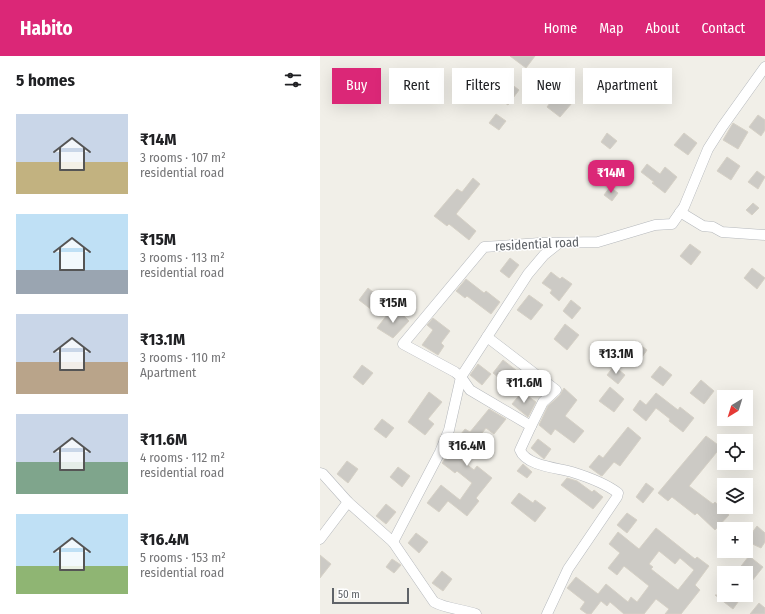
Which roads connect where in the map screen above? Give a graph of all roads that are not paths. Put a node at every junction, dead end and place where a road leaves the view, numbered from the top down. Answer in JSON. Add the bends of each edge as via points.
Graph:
{"nodes":[{"id":1,"x":765,"y":67,"type":"edge"},
{"id":2,"x":680,"y":212,"type":"junction"},
{"id":3,"x":765,"y":235,"type":"edge"},
{"id":4,"x":560,"y":243,"type":"junction"},
{"id":5,"x":487,"y":337,"type":"junction"},
{"id":6,"x":461,"y":377,"type":"junction"},
{"id":7,"x":531,"y":426,"type":"junction"},
{"id":8,"x":320,"y":473,"type":"edge"},
{"id":9,"x":348,"y":502,"type":"junction"},
{"id":10,"x":320,"y":539,"type":"edge"},
{"id":11,"x":393,"y":542,"type":"junction"},
{"id":12,"x":476,"y":614,"type":"edge"},
{"id":13,"x":547,"y":614,"type":"edge"}],
"edges":[{"from":1,"to":2,"type":"street","name":"residential road","via":[[708,148],[684,208]]},
{"from":2,"to":3,"type":"street","via":[[703,226],[713,227],[722,232]]},
{"from":2,"to":4,"type":"street","name":"residential road","via":[[672,224],[655,225],[598,242]]},
{"from":4,"to":5,"type":"street","via":[[536,263]]},
{"from":4,"to":6,"type":"street","name":"residential road","via":[[484,247],[403,344]]},
{"from":5,"to":6,"type":"street"},
{"from":5,"to":7,"type":"street","via":[[556,390],[543,402]]},
{"from":6,"to":7,"type":"street","name":"residential road","via":[[470,390]]},
{"from":6,"to":11,"type":"street","via":[[449,430],[440,452]]},
{"from":7,"to":13,"type":"street","via":[[520,450],[522,455],[534,462],[599,482],[618,493],[568,569]]},
{"from":8,"to":9,"type":"street"},
{"from":9,"to":10,"type":"street"},
{"from":9,"to":11,"type":"street"},
{"from":11,"to":12,"type":"street","via":[[434,602]]}]}
